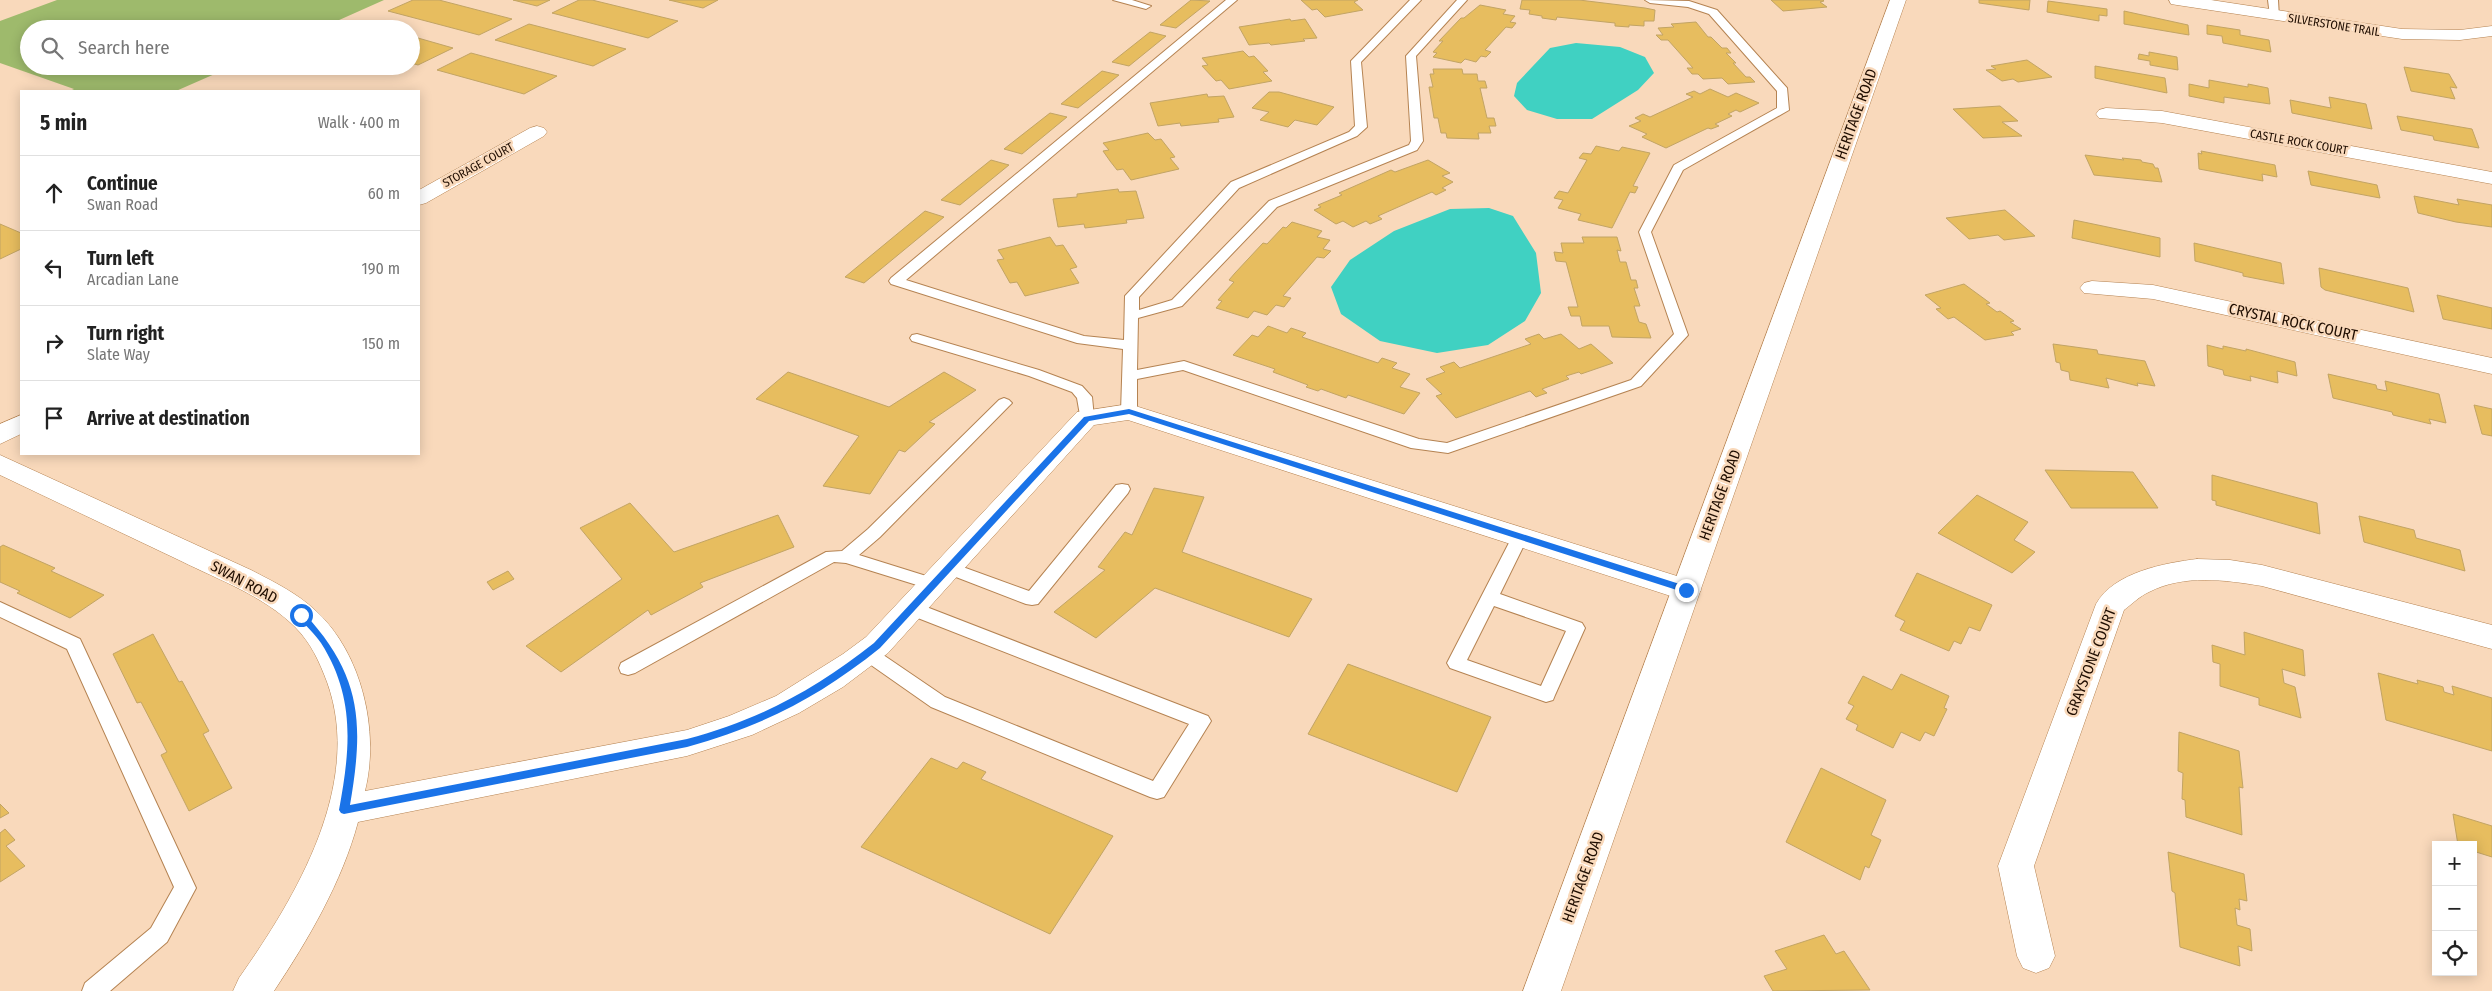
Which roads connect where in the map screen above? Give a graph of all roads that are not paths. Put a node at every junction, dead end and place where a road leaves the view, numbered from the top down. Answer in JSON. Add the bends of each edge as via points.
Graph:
{"nodes":[{"id":1,"x":1118,"y":0,"type":"edge"},
{"id":2,"x":1232,"y":0,"type":"edge"},
{"id":3,"x":1416,"y":0,"type":"edge"},
{"id":4,"x":1462,"y":0,"type":"edge"},
{"id":5,"x":1650,"y":0,"type":"edge"},
{"id":6,"x":1898,"y":0,"type":"edge"},
{"id":7,"x":2177,"y":0,"type":"edge"},
{"id":8,"x":1146,"y":6,"type":"dead end"},
{"id":9,"x":2274,"y":8,"type":"edge"},
{"id":10,"x":2485,"y":32,"type":"edge"},
{"id":11,"x":2492,"y":44,"type":"edge"},
{"id":12,"x":2106,"y":114,"type":"dead end"},
{"id":13,"x":537,"y":132,"type":"dead end"},
{"id":14,"x":2492,"y":178,"type":"edge"},
{"id":15,"x":420,"y":198,"type":"edge"},
{"id":16,"x":2092,"y":288,"type":"dead end"},
{"id":17,"x":1131,"y":316,"type":"junction"},
{"id":18,"x":917,"y":338,"type":"dead end"},
{"id":19,"x":1130,"y":345,"type":"junction"},
{"id":20,"x":2492,"y":366,"type":"edge"},
{"id":21,"x":1129,"y":376,"type":"junction"},
{"id":22,"x":1004,"y":403,"type":"dead end"},
{"id":23,"x":1129,"y":412,"type":"junction"},
{"id":24,"x":1086,"y":418,"type":"junction"},
{"id":25,"x":20,"y":424,"type":"edge"},
{"id":26,"x":0,"y":435,"type":"edge"},
{"id":27,"x":0,"y":464,"type":"edge"},
{"id":28,"x":1122,"y":489,"type":"dead end"},
{"id":29,"x":1520,"y":537,"type":"junction"},
{"id":30,"x":846,"y":556,"type":"junction"},
{"id":31,"x":941,"y":576,"type":"junction"},
{"id":32,"x":1686,"y":590,"type":"junction"},
{"id":33,"x":1489,"y":597,"type":"junction"},
{"id":34,"x":911,"y":608,"type":"junction"},
{"id":35,"x":0,"y":609,"type":"edge"},
{"id":36,"x":2492,"y":637,"type":"edge"},
{"id":37,"x":867,"y":653,"type":"junction"},
{"id":38,"x":628,"y":668,"type":"dead end"},
{"id":39,"x":344,"y":810,"type":"junction"},
{"id":40,"x":2036,"y":956,"type":"dead end"},
{"id":41,"x":93,"y":991,"type":"edge"},
{"id":42,"x":252,"y":991,"type":"edge"},
{"id":43,"x":1542,"y":991,"type":"edge"}],
"edges":[{"from":1,"to":8,"type":"lane"},
{"from":2,"to":19,"type":"lane","via":[[896,281],[1082,340]]},
{"from":3,"to":17,"type":"lane","via":[[1356,61],[1361,127],[1353,134],[1235,185],[1132,296]]},
{"from":4,"to":17,"type":"lane","via":[[1411,56],[1417,140],[1413,147],[1273,204],[1177,303]]},
{"from":5,"to":21,"type":"lane","via":[[1689,4],[1713,12],[1783,90],[1783,110],[1678,168],[1645,232],[1681,335],[1636,382],[1448,448],[1417,444],[1184,365]]},
{"from":6,"to":32,"type":"street","name":"HERITAGE ROAD"},
{"from":7,"to":9,"type":"street","name":"SILVERSTONE TRAIL"},
{"from":9,"to":10,"type":"street","name":"SILVERSTONE TRAIL","via":[[2402,34]]},
{"from":10,"to":11,"type":"street"},
{"from":12,"to":14,"type":"street","name":"CASTLE ROCK COURT","via":[[2162,117]]},
{"from":13,"to":15,"type":"street","name":"STORAGE COURT"},
{"from":16,"to":20,"type":"street","name":"CRYSTAL ROCK COURT","via":[[2154,292]]},
{"from":17,"to":19,"type":"lane"},
{"from":18,"to":24,"type":"lane","via":[[1077,389],[1084,397]]},
{"from":19,"to":21,"type":"lane"},
{"from":21,"to":23,"type":"lane"},
{"from":22,"to":30,"type":"lane","via":[[874,533]]},
{"from":23,"to":24,"type":"street"},
{"from":23,"to":29,"type":"street"},
{"from":24,"to":31,"type":"street"},
{"from":25,"to":26,"type":"street"},
{"from":27,"to":39,"type":"street","name":"SWAN ROAD","via":[[254,584],[301,615],[324,640],[342,674],[352,712],[353,761]]},
{"from":28,"to":31,"type":"lane","via":[[1032,599]]},
{"from":29,"to":32,"type":"street"},
{"from":29,"to":33,"type":"lane"},
{"from":30,"to":31,"type":"lane"},
{"from":30,"to":38,"type":"lane","via":[[832,556]]},
{"from":31,"to":34,"type":"street"},
{"from":32,"to":43,"type":"street","name":"HERITAGE ROAD"},
{"from":33,"to":33,"type":"lane","via":[[1456,663],[1546,696],[1576,628]]},
{"from":34,"to":37,"type":"street"},
{"from":34,"to":37,"type":"lane","via":[[1201,721],[1158,791],[938,702]]},
{"from":35,"to":41,"type":"lane","via":[[74,644],[185,888],[159,934]]},
{"from":36,"to":40,"type":"street","name":"GRAYSTONE COURT","via":[[2249,572],[2191,569],[2157,576],[2126,590],[2111,604],[2016,866]]},
{"from":37,"to":39,"type":"street","via":[[812,693],[720,734]]},
{"from":39,"to":42,"type":"street","name":"SWAN ROAD","via":[[328,860],[302,914]]}]}
